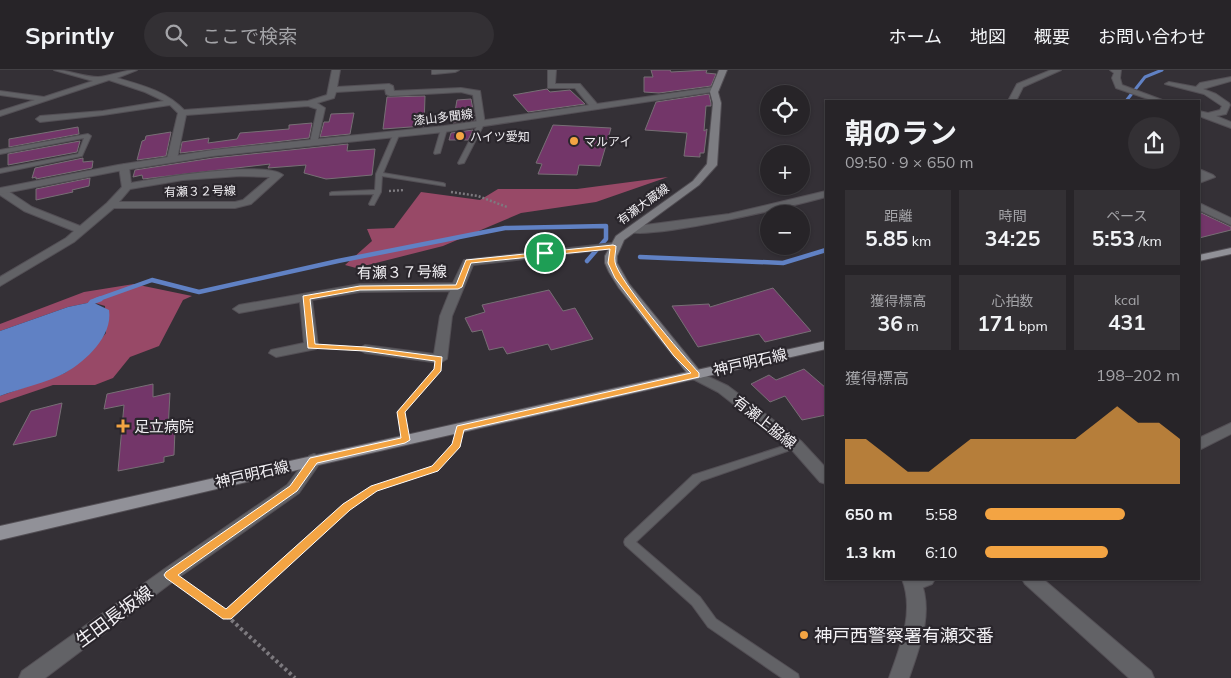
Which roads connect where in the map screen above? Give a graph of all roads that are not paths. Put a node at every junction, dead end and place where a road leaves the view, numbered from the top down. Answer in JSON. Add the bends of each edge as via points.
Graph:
{"nodes":[{"id":1,"x":58,"y":70,"type":"edge"},
{"id":2,"x":133,"y":70,"type":"edge"},
{"id":3,"x":336,"y":70,"type":"edge"},
{"id":4,"x":454,"y":70,"type":"edge"},
{"id":5,"x":552,"y":70,"type":"edge"},
{"id":6,"x":723,"y":70,"type":"edge"},
{"id":7,"x":1058,"y":70,"type":"edge"},
{"id":8,"x":1114,"y":70,"type":"edge"},
{"id":9,"x":435,"y":72,"type":"dead end"},
{"id":10,"x":109,"y":78,"type":"junction"},
{"id":11,"x":1231,"y":79,"type":"edge"},
{"id":12,"x":1169,"y":84,"type":"dead end"},
{"id":13,"x":715,"y":89,"type":"junction"},
{"id":14,"x":332,"y":90,"type":"junction"},
{"id":15,"x":1201,"y":92,"type":"junction"},
{"id":16,"x":0,"y":93,"type":"edge"},
{"id":17,"x":46,"y":99,"type":"junction"},
{"id":18,"x":1013,"y":100,"type":"edge"},
{"id":19,"x":1158,"y":100,"type":"edge"},
{"id":20,"x":172,"y":102,"type":"junction"},
{"id":21,"x":309,"y":103,"type":"junction"},
{"id":22,"x":595,"y":107,"type":"junction"},
{"id":23,"x":181,"y":111,"type":"junction"},
{"id":24,"x":103,"y":113,"type":"junction"},
{"id":25,"x":0,"y":114,"type":"edge"},
{"id":26,"x":1200,"y":114,"type":"edge"},
{"id":27,"x":1208,"y":116,"type":"junction"},
{"id":28,"x":40,"y":119,"type":"dead end"},
{"id":29,"x":481,"y":124,"type":"junction"},
{"id":30,"x":1231,"y":126,"type":"edge"},
{"id":31,"x":444,"y":129,"type":"junction"},
{"id":32,"x":396,"y":135,"type":"junction"},
{"id":33,"x":314,"y":142,"type":"junction"},
{"id":34,"x":0,"y":152,"type":"edge"},
{"id":35,"x":438,"y":153,"type":"dead end"},
{"id":36,"x":172,"y":158,"type":"junction"},
{"id":37,"x":461,"y":163,"type":"dead end"},
{"id":38,"x":124,"y":167,"type":"junction"},
{"id":39,"x":0,"y":171,"type":"edge"},
{"id":40,"x":1200,"y":172,"type":"edge"},
{"id":41,"x":379,"y":174,"type":"junction"},
{"id":42,"x":1200,"y":180,"type":"edge"},
{"id":43,"x":443,"y":185,"type":"dead end"},
{"id":44,"x":127,"y":187,"type":"junction"},
{"id":45,"x":0,"y":191,"type":"edge"},
{"id":46,"x":378,"y":192,"type":"junction"},
{"id":47,"x":332,"y":194,"type":"dead end"},
{"id":48,"x":825,"y":194,"type":"edge"},
{"id":49,"x":372,"y":204,"type":"dead end"},
{"id":50,"x":111,"y":205,"type":"junction"},
{"id":51,"x":1200,"y":206,"type":"edge"},
{"id":52,"x":1231,"y":222,"type":"edge"},
{"id":53,"x":81,"y":230,"type":"junction"},
{"id":54,"x":630,"y":230,"type":"junction"},
{"id":55,"x":613,"y":246,"type":"junction"},
{"id":56,"x":1231,"y":251,"type":"edge"},
{"id":57,"x":1200,"y":258,"type":"edge"},
{"id":58,"x":0,"y":282,"type":"edge"},
{"id":59,"x":458,"y":287,"type":"junction"},
{"id":60,"x":306,"y":297,"type":"junction"},
{"id":61,"x":239,"y":309,"type":"dead end"},
{"id":62,"x":825,"y":345,"type":"edge"},
{"id":63,"x":365,"y":349,"type":"road end"},
{"id":64,"x":276,"y":353,"type":"dead end"},
{"id":65,"x":696,"y":375,"type":"junction"},
{"id":66,"x":1231,"y":428,"type":"edge"},
{"id":67,"x":1200,"y":444,"type":"edge"},
{"id":68,"x":796,"y":445,"type":"junction"},
{"id":69,"x":314,"y":460,"type":"junction"},
{"id":70,"x":825,"y":477,"type":"edge"},
{"id":71,"x":0,"y":533,"type":"edge"},
{"id":72,"x":917,"y":580,"type":"edge"},
{"id":73,"x":1032,"y":580,"type":"edge"},
{"id":74,"x":29,"y":678,"type":"edge"},
{"id":75,"x":793,"y":678,"type":"edge"},
{"id":76,"x":899,"y":678,"type":"edge"},
{"id":77,"x":1144,"y":678,"type":"edge"}],
"edges":[{"from":1,"to":10,"type":"street","via":[[95,79]]},
{"from":2,"to":10,"type":"street"},
{"from":3,"to":14,"type":"street"},
{"from":4,"to":9,"type":"street"},
{"from":5,"to":22,"type":"street","via":[[551,86],[577,86]]},
{"from":6,"to":13,"type":"main road","name":"有瀬大蔵線"},
{"from":7,"to":18,"type":"street","via":[[1020,86]]},
{"from":8,"to":19,"type":"street","via":[[1118,72],[1119,86]]},
{"from":10,"to":17,"type":"street"},
{"from":10,"to":20,"type":"street","via":[[148,90]]},
{"from":11,"to":15,"type":"street","via":[[1203,85],[1199,88]]},
{"from":12,"to":15,"type":"street"},
{"from":13,"to":22,"type":"street","name":"漆山多聞線"},
{"from":13,"to":54,"type":"main road","name":"有瀬大蔵線","via":[[717,103],[712,166],[696,183]]},
{"from":14,"to":21,"type":"street","via":[[331,96]]},
{"from":14,"to":29,"type":"street","via":[[389,86],[390,94],[461,90],[477,93]]},
{"from":15,"to":27,"type":"street","via":[[1219,98],[1226,105],[1223,112]]},
{"from":16,"to":17,"type":"street"},
{"from":17,"to":25,"type":"street"},
{"from":20,"to":23,"type":"street"},
{"from":20,"to":24,"type":"street"},
{"from":21,"to":23,"type":"street"},
{"from":21,"to":33,"type":"street","via":[[321,108]]},
{"from":22,"to":29,"type":"street","name":"漆山多聞線"},
{"from":23,"to":24,"type":"street","via":[[103,118]]},
{"from":23,"to":36,"type":"street"},
{"from":24,"to":28,"type":"street"},
{"from":26,"to":27,"type":"street"},
{"from":27,"to":30,"type":"street"},
{"from":29,"to":31,"type":"street","name":"漆山多聞線"},
{"from":29,"to":37,"type":"lane"},
{"from":31,"to":32,"type":"street","name":"漆山多聞線"},
{"from":31,"to":35,"type":"lane"},
{"from":32,"to":33,"type":"street","name":"漆山多聞線"},
{"from":32,"to":41,"type":"lane"},
{"from":33,"to":36,"type":"street","name":"漆山多聞線"},
{"from":34,"to":39,"type":"lane","via":[[88,136],[80,155]]},
{"from":36,"to":38,"type":"street","name":"漆山多聞線"},
{"from":38,"to":44,"type":"street"},
{"from":38,"to":45,"type":"street","name":"漆山多聞線"},
{"from":40,"to":42,"type":"street","via":[[1210,177]]},
{"from":41,"to":43,"type":"lane"},
{"from":41,"to":46,"type":"lane"},
{"from":44,"to":50,"type":"street"},
{"from":44,"to":50,"type":"street","name":"有瀬３２号線","via":[[227,172],[278,175],[246,202],[234,205]]},
{"from":45,"to":53,"type":"street","via":[[28,208]]},
{"from":46,"to":47,"type":"lane"},
{"from":46,"to":49,"type":"lane"},
{"from":48,"to":54,"type":"street","via":[[772,209],[668,227]]},
{"from":50,"to":53,"type":"street"},
{"from":51,"to":52,"type":"street"},
{"from":53,"to":58,"type":"street"},
{"from":54,"to":55,"type":"main road","name":"有瀬大蔵線"},
{"from":55,"to":59,"type":"street","via":[[468,262]]},
{"from":55,"to":65,"type":"main road","name":"有瀬大蔵線","via":[[611,263],[619,278]]},
{"from":56,"to":57,"type":"main road"},
{"from":59,"to":60,"type":"street","name":"有瀬３７号線","via":[[360,288]]},
{"from":59,"to":63,"type":"street","via":[[446,316],[440,359]]},
{"from":60,"to":61,"type":"street","name":"有瀬３７号線"},
{"from":60,"to":64,"type":"street","via":[[311,346]]},
{"from":62,"to":65,"type":"main road","name":"神戸明石線"},
{"from":65,"to":68,"type":"street","name":"有瀬上脇線","via":[[723,389]]},
{"from":65,"to":69,"type":"main road","name":"神戸明石線"},
{"from":66,"to":67,"type":"street"},
{"from":68,"to":70,"type":"street","name":"有瀬上脇線"},
{"from":68,"to":75,"type":"lane","via":[[697,478],[629,542],[696,600],[712,623]]},
{"from":69,"to":71,"type":"main road","name":"神戸明石線"},
{"from":69,"to":74,"type":"street","name":"生田長坂線","via":[[294,489]]},
{"from":72,"to":76,"type":"street","via":[[915,633]]},
{"from":73,"to":77,"type":"street"}]}
